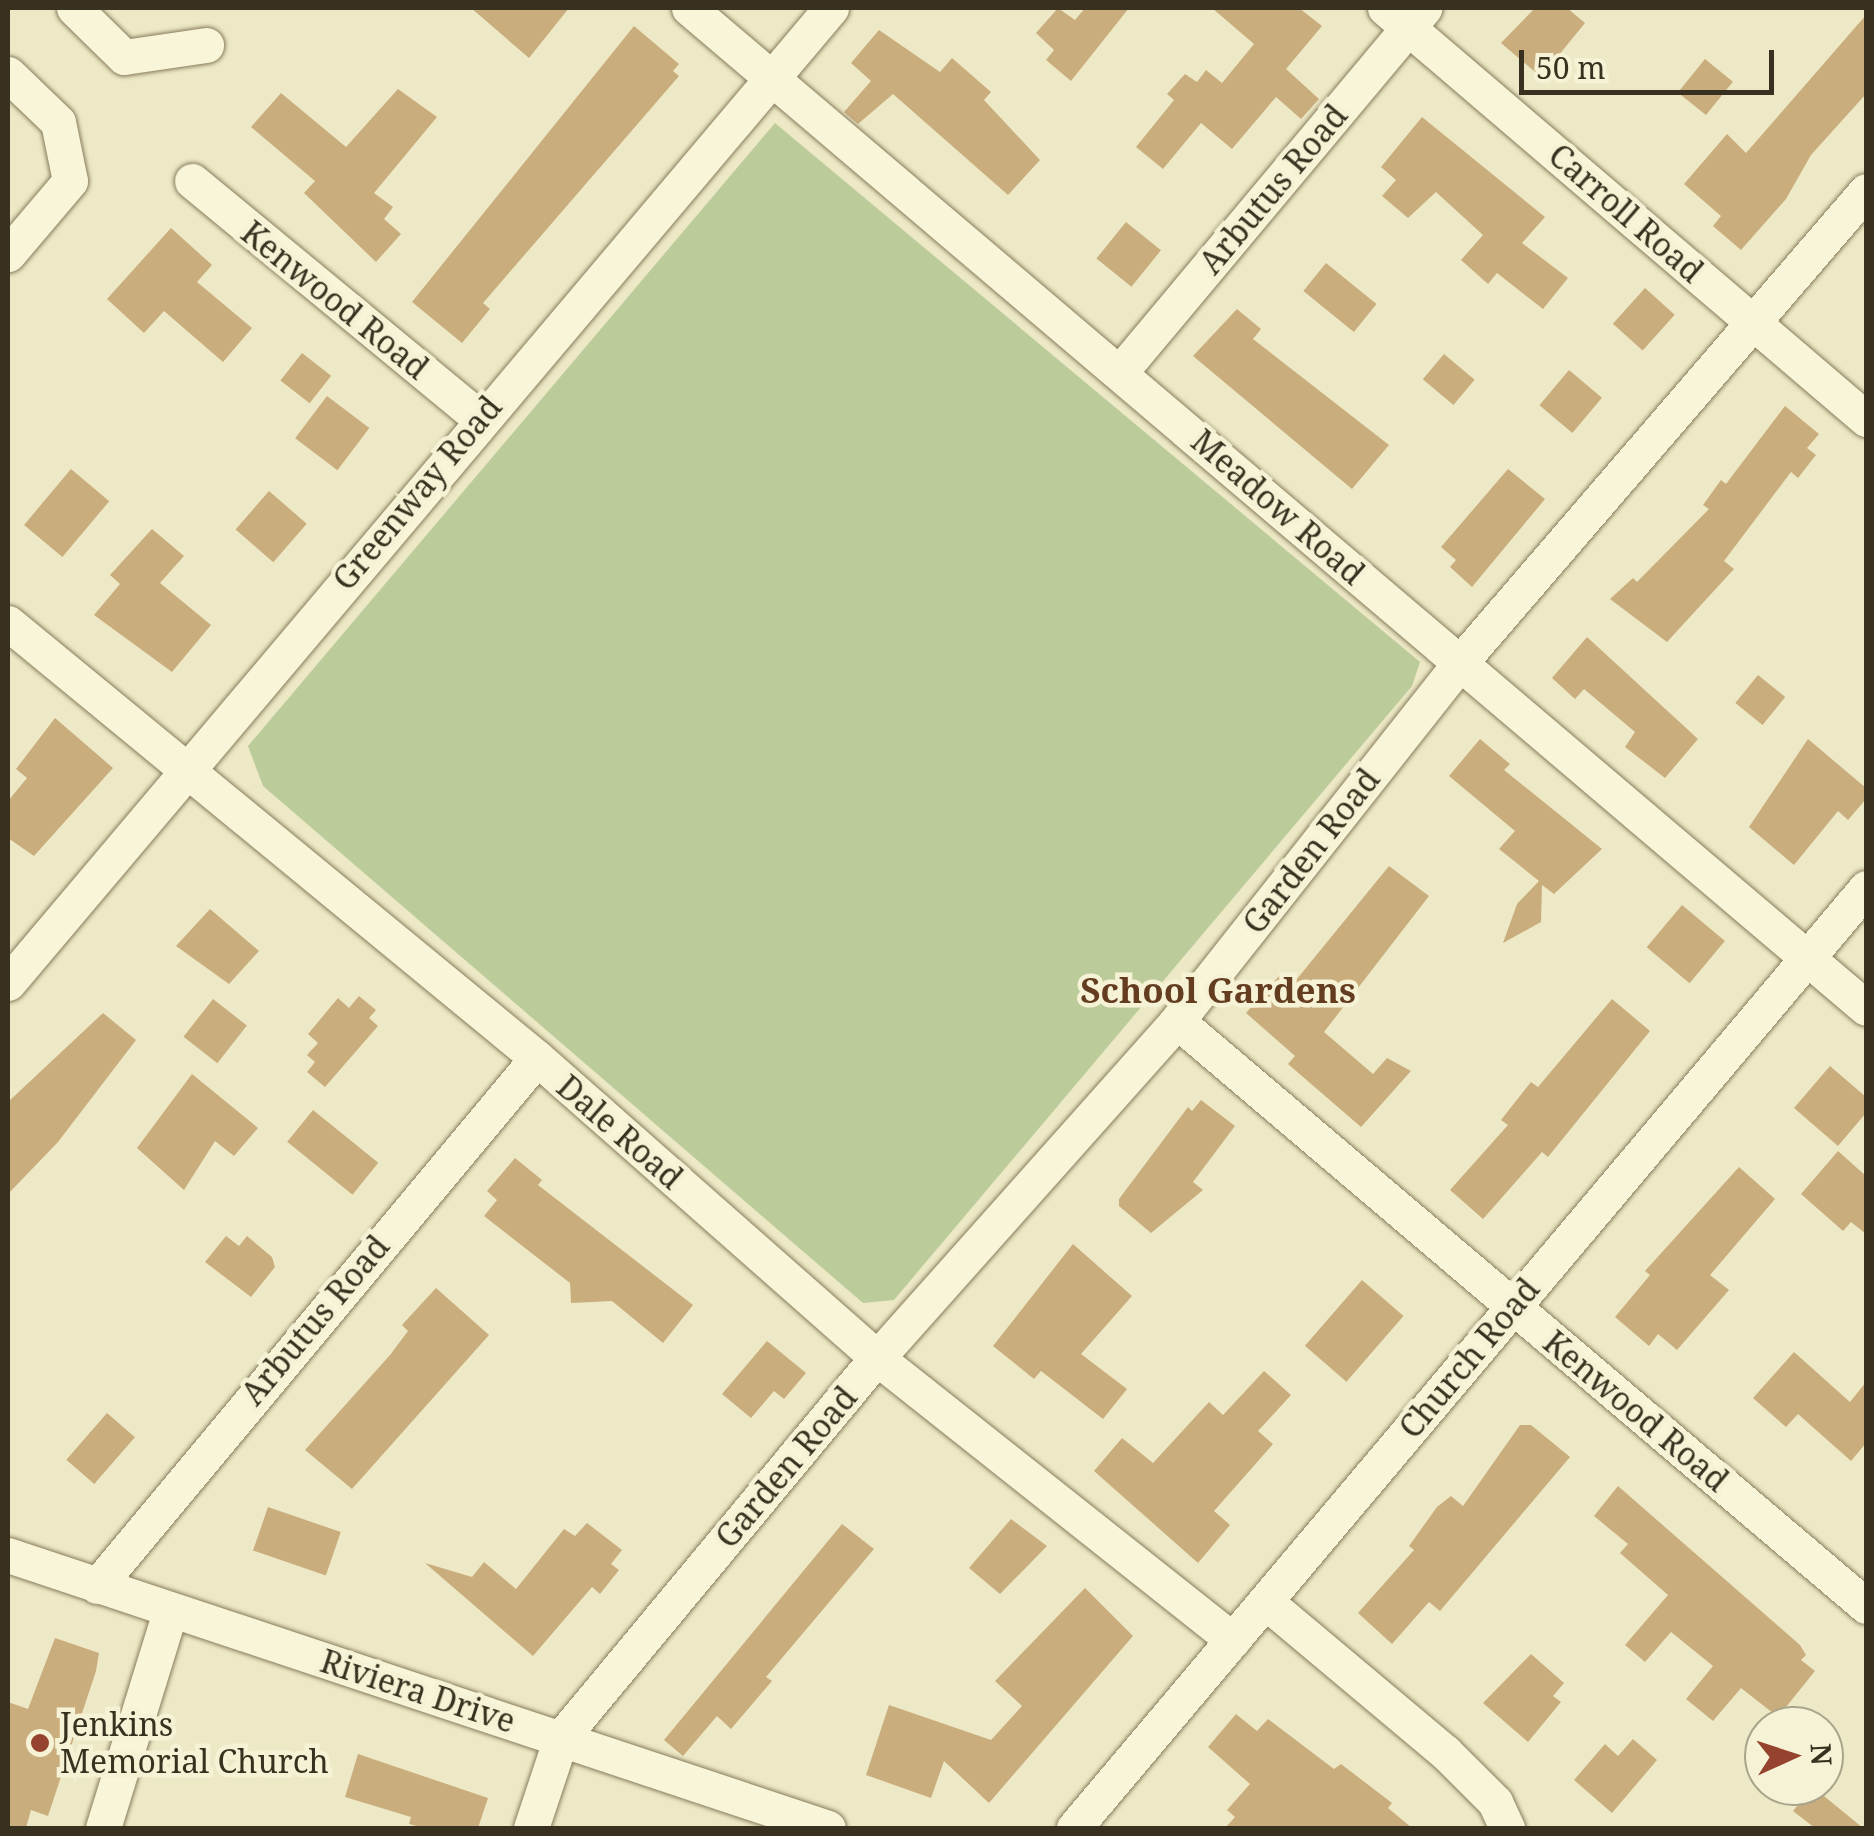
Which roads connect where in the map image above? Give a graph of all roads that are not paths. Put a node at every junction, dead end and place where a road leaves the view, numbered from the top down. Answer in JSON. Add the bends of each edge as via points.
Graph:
{"nodes":[{"id":1,"x":74,"y":8,"type":"edge"},
{"id":2,"x":688,"y":8,"type":"edge"},
{"id":3,"x":831,"y":8,"type":"edge"},
{"id":4,"x":1406,"y":14,"type":"edge"},
{"id":5,"x":206,"y":45,"type":"dead end"},
{"id":6,"x":8,"y":74,"type":"edge"},
{"id":7,"x":770,"y":77,"type":"junction"},
{"id":8,"x":192,"y":182,"type":"dead end"},
{"id":9,"x":1866,"y":191,"type":"edge"},
{"id":10,"x":14,"y":233,"type":"edge"},
{"id":11,"x":1753,"y":322,"type":"junction"},
{"id":12,"x":1121,"y":371,"type":"junction"},
{"id":13,"x":478,"y":418,"type":"junction"},
{"id":14,"x":1866,"y":420,"type":"edge"},
{"id":15,"x":8,"y":624,"type":"edge"},
{"id":16,"x":1458,"y":665,"type":"junction"},
{"id":17,"x":191,"y":768,"type":"junction"},
{"id":18,"x":1866,"y":888,"type":"edge"},
{"id":19,"x":1807,"y":956,"type":"junction"},
{"id":20,"x":8,"y":983,"type":"edge"},
{"id":21,"x":1866,"y":1008,"type":"edge"},
{"id":22,"x":1177,"y":1022,"type":"junction"},
{"id":23,"x":536,"y":1058,"type":"junction"},
{"id":24,"x":1512,"y":1306,"type":"junction"},
{"id":25,"x":877,"y":1358,"type":"junction"},
{"id":26,"x":8,"y":1556,"type":"edge"},
{"id":27,"x":98,"y":1586,"type":"junction"},
{"id":28,"x":1266,"y":1602,"type":"junction"},
{"id":29,"x":1866,"y":1606,"type":"edge"},
{"id":30,"x":170,"y":1611,"type":"junction"},
{"id":31,"x":1233,"y":1640,"type":"junction"},
{"id":32,"x":561,"y":1738,"type":"junction"},
{"id":33,"x":103,"y":1828,"type":"edge"},
{"id":34,"x":531,"y":1828,"type":"edge"},
{"id":35,"x":828,"y":1828,"type":"edge"},
{"id":36,"x":1074,"y":1828,"type":"edge"},
{"id":37,"x":1508,"y":1828,"type":"edge"}],
"edges":[{"from":1,"to":5,"type":"street","via":[[124,56]]},
{"from":2,"to":7,"type":"street","name":"Meadow Road"},
{"from":3,"to":7,"type":"street","name":"Greenway Road"},
{"from":4,"to":11,"type":"street","name":"Carroll Road"},
{"from":4,"to":12,"type":"street","name":"Arbutus Road"},
{"from":6,"to":10,"type":"street","via":[[58,122],[70,181]]},
{"from":7,"to":12,"type":"street","name":"Meadow Road"},
{"from":7,"to":13,"type":"street","name":"Greenway Road"},
{"from":8,"to":13,"type":"street","name":"Kenwood Road"},
{"from":9,"to":11,"type":"street","name":"Garden Road"},
{"from":11,"to":14,"type":"street","name":"Carroll Road"},
{"from":11,"to":16,"type":"street","name":"Garden Road"},
{"from":12,"to":16,"type":"street","name":"Meadow Road"},
{"from":13,"to":17,"type":"street","name":"Greenway Road"},
{"from":15,"to":17,"type":"street","name":"Dale Road"},
{"from":16,"to":19,"type":"street","name":"Meadow Road"},
{"from":16,"to":22,"type":"street","name":"Garden Road"},
{"from":17,"to":20,"type":"street","name":"Greenway Road"},
{"from":17,"to":23,"type":"street","name":"Dale Road"},
{"from":18,"to":19,"type":"street","name":"Church Road"},
{"from":19,"to":21,"type":"street","name":"Meadow Road"},
{"from":19,"to":24,"type":"street","name":"Church Road"},
{"from":22,"to":24,"type":"street","name":"Kenwood Road"},
{"from":22,"to":25,"type":"street","name":"Garden Road"},
{"from":23,"to":25,"type":"street","name":"Dale Road"},
{"from":23,"to":27,"type":"street","name":"Arbutus Road"},
{"from":24,"to":28,"type":"street","name":"Church Road"},
{"from":24,"to":29,"type":"street","name":"Kenwood Road"},
{"from":25,"to":31,"type":"street","name":"Dale Road"},
{"from":25,"to":32,"type":"street","name":"Garden Road"},
{"from":26,"to":27,"type":"street","name":"Riviera Drive"},
{"from":27,"to":30,"type":"street","name":"Riviera Drive"},
{"from":28,"to":31,"type":"street","name":"Church Road"},
{"from":28,"to":37,"type":"street","via":[[1445,1752],[1495,1802]]},
{"from":30,"to":32,"type":"street","name":"Riviera Drive"},
{"from":30,"to":33,"type":"street"},
{"from":31,"to":36,"type":"street","name":"Church Road"},
{"from":32,"to":34,"type":"street"},
{"from":32,"to":35,"type":"street","name":"Riviera Drive"}]}
